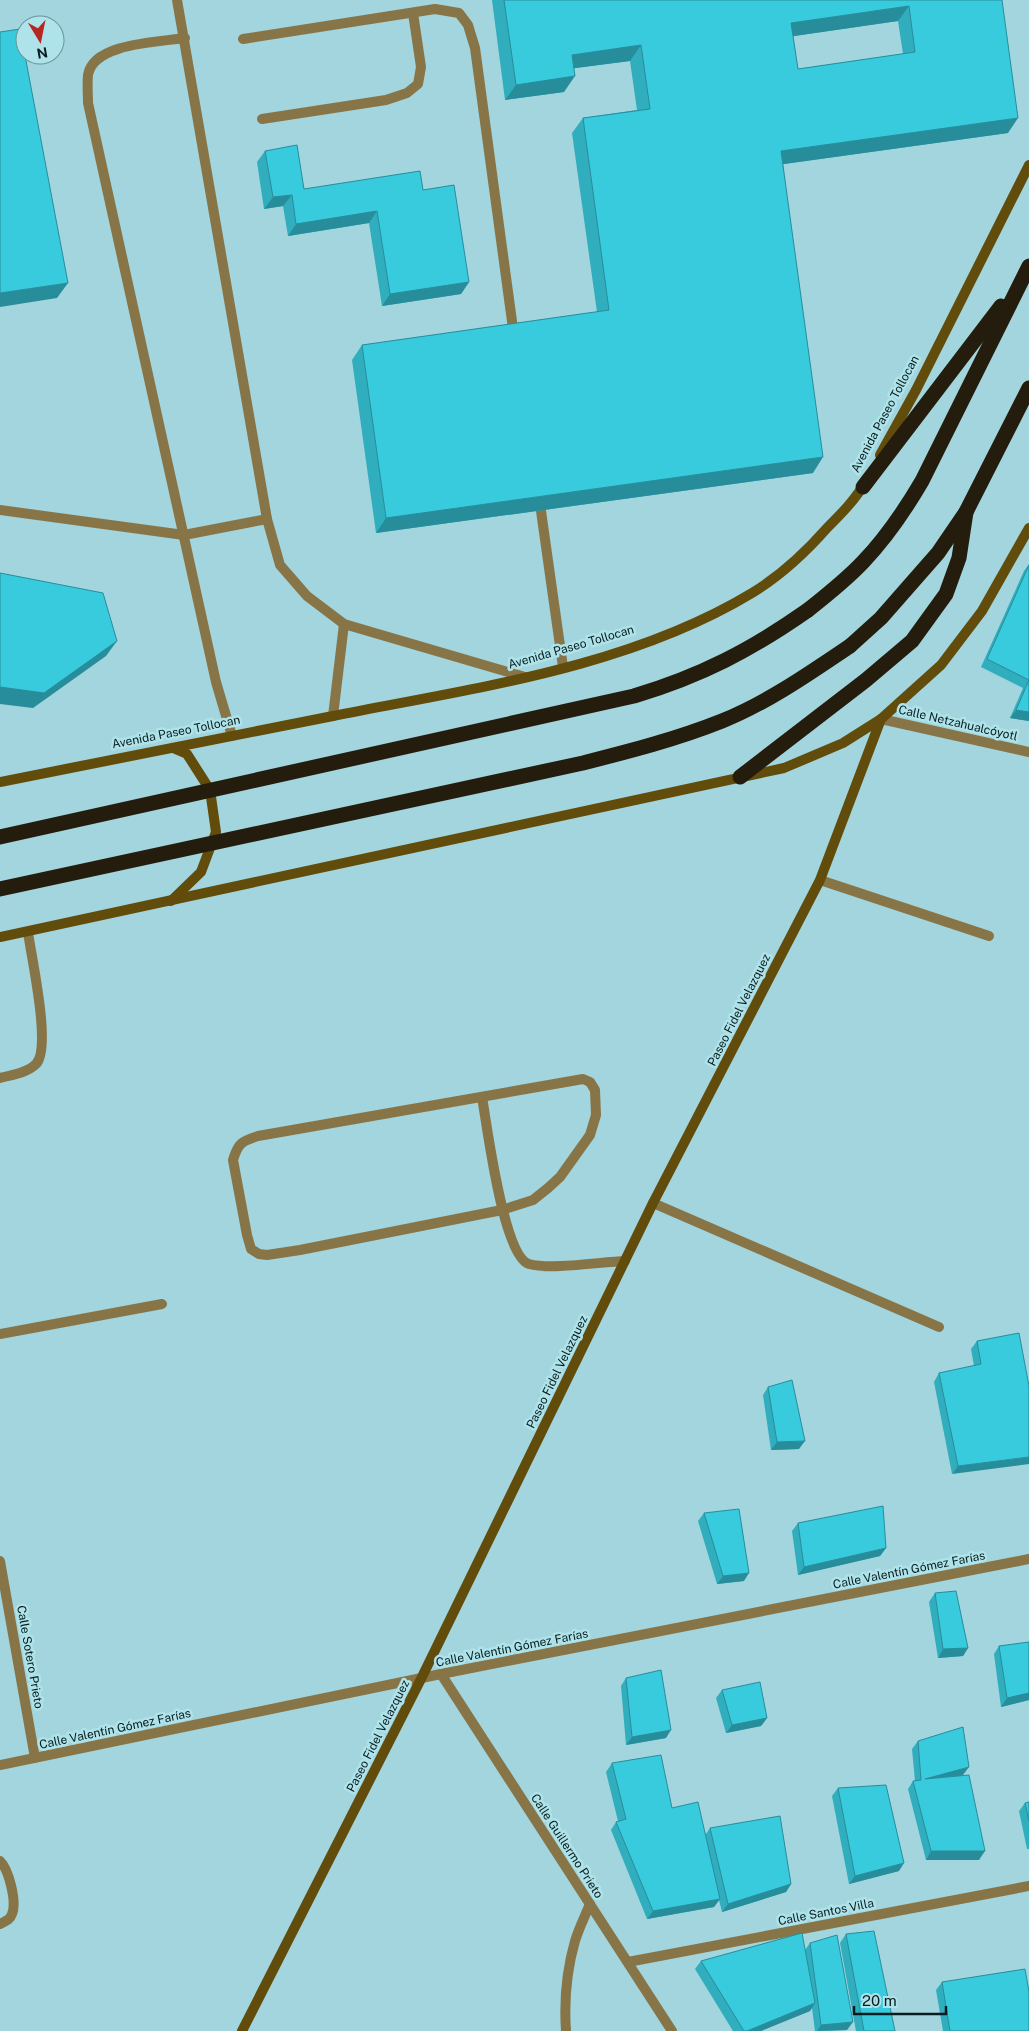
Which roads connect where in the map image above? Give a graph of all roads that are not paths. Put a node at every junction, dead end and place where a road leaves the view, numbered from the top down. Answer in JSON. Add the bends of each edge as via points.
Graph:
{"nodes":[{"id":1,"x":177,"y":0,"type":"edge"},
{"id":2,"x":413,"y":13,"type":"junction"},
{"id":3,"x":185,"y":38,"type":"junction"},
{"id":4,"x":243,"y":39,"type":"dead end"},
{"id":5,"x":262,"y":119,"type":"dead end"},
{"id":6,"x":1029,"y":165,"type":"edge"},
{"id":7,"x":1026,"y":271,"type":"edge"},
{"id":8,"x":514,"y":337,"type":"edge"},
{"id":9,"x":1029,"y":388,"type":"edge"},
{"id":10,"x":863,"y":487,"type":"junction"},
{"id":11,"x":0,"y":510,"type":"edge"},
{"id":12,"x":541,"y":510,"type":"edge"},
{"id":13,"x":966,"y":512,"type":"junction"},
{"id":14,"x":267,"y":518,"type":"junction"},
{"id":15,"x":1029,"y":528,"type":"edge"},
{"id":16,"x":184,"y":535,"type":"junction"},
{"id":17,"x":344,"y":624,"type":"junction"},
{"id":18,"x":563,"y":667,"type":"junction"},
{"id":19,"x":525,"y":677,"type":"junction"},
{"id":20,"x":333,"y":716,"type":"junction"},
{"id":21,"x":881,"y":719,"type":"junction"},
{"id":22,"x":232,"y":736,"type":"junction"},
{"id":23,"x":173,"y":748,"type":"junction"},
{"id":24,"x":1029,"y":752,"type":"edge"},
{"id":25,"x":740,"y":777,"type":"junction"},
{"id":26,"x":0,"y":782,"type":"edge"},
{"id":27,"x":0,"y":837,"type":"edge"},
{"id":28,"x":820,"y":880,"type":"junction"},
{"id":29,"x":0,"y":889,"type":"edge"},
{"id":30,"x":170,"y":902,"type":"junction"},
{"id":31,"x":28,"y":932,"type":"junction"},
{"id":32,"x":989,"y":936,"type":"dead end"},
{"id":33,"x":0,"y":938,"type":"edge"},
{"id":34,"x":0,"y":1078,"type":"edge"},
{"id":35,"x":482,"y":1097,"type":"junction"},
{"id":36,"x":653,"y":1203,"type":"junction"},
{"id":37,"x":502,"y":1210,"type":"junction"},
{"id":38,"x":625,"y":1261,"type":"junction"},
{"id":39,"x":162,"y":1304,"type":"dead end"},
{"id":40,"x":939,"y":1327,"type":"dead end"},
{"id":41,"x":0,"y":1334,"type":"edge"},
{"id":42,"x":1029,"y":1559,"type":"edge"},
{"id":43,"x":0,"y":1561,"type":"edge"},
{"id":44,"x":441,"y":1674,"type":"junction"},
{"id":45,"x":421,"y":1678,"type":"junction"},
{"id":46,"x":35,"y":1758,"type":"junction"},
{"id":47,"x":0,"y":1765,"type":"edge"},
{"id":48,"x":0,"y":1861,"type":"edge"},
{"id":49,"x":1029,"y":1886,"type":"edge"},
{"id":50,"x":590,"y":1904,"type":"junction"},
{"id":51,"x":0,"y":1924,"type":"edge"},
{"id":52,"x":628,"y":1962,"type":"junction"},
{"id":53,"x":242,"y":2031,"type":"edge"},
{"id":54,"x":566,"y":2031,"type":"edge"},
{"id":55,"x":672,"y":2031,"type":"edge"}],
"edges":[{"from":1,"to":3,"type":"street"},
{"from":2,"to":4,"type":"street"},
{"from":2,"to":5,"type":"street","via":[[421,67],[418,84],[407,93],[386,100]]},
{"from":2,"to":8,"type":"street","via":[[435,9],[459,13],[468,25],[475,48]]},
{"from":3,"to":14,"type":"street"},
{"from":3,"to":16,"type":"street","via":[[113,50],[95,60],[88,74],[88,103]]},
{"from":6,"to":10,"type":"main road","name":"Avenida Paseo Tollocan","via":[[916,390]]},
{"from":7,"to":10,"type":"highway"},
{"from":7,"to":27,"type":"highway","bridge":true,"via":[[922,481],[888,534],[863,562],[808,610],[741,654],[670,686],[634,696]]},
{"from":9,"to":13,"type":"highway"},
{"from":10,"to":18,"type":"main road","name":"Avenida Paseo Tollocan","via":[[811,546],[752,593],[680,628],[614,653]]},
{"from":11,"to":16,"type":"street"},
{"from":12,"to":18,"type":"street"},
{"from":13,"to":25,"type":"highway","via":[[959,558],[946,594],[912,641]]},
{"from":13,"to":29,"type":"highway","bridge":true,"via":[[913,584],[850,646],[789,687],[723,721],[652,746],[583,763]]},
{"from":14,"to":16,"type":"street"},
{"from":14,"to":17,"type":"street","via":[[280,566],[307,596]]},
{"from":15,"to":21,"type":"main road","via":[[982,611],[941,665]]},
{"from":16,"to":22,"type":"street","via":[[216,682]]},
{"from":17,"to":19,"type":"street"},
{"from":17,"to":20,"type":"street"},
{"from":18,"to":19,"type":"main road","name":"Avenida Paseo Tollocan"},
{"from":19,"to":20,"type":"main road","name":"Avenida Paseo Tollocan"},
{"from":20,"to":22,"type":"main road","name":"Avenida Paseo Tollocan"},
{"from":21,"to":24,"type":"street","name":"Calle Netzahualcóyotl"},
{"from":21,"to":25,"type":"main road","via":[[843,743],[784,768]]},
{"from":21,"to":28,"type":"main road","name":"Paseo Fidel Velazquez"},
{"from":22,"to":23,"type":"main road","name":"Avenida Paseo Tollocan"},
{"from":23,"to":26,"type":"main road","name":"Avenida Paseo Tollocan"},
{"from":23,"to":30,"type":"main road","via":[[187,754],[210,790],[216,832],[201,872]]},
{"from":25,"to":30,"type":"main road"},
{"from":28,"to":32,"type":"street"},
{"from":28,"to":36,"type":"main road","name":"Paseo Fidel Velazquez"},
{"from":30,"to":31,"type":"main road"},
{"from":31,"to":33,"type":"main road"},
{"from":31,"to":34,"type":"street","via":[[43,1028],[43,1049],[37,1064]]},
{"from":35,"to":37,"type":"street"},
{"from":35,"to":37,"type":"street","via":[[583,1079],[590,1082],[595,1090],[596,1115],[590,1135],[560,1177],[532,1200]]},
{"from":35,"to":37,"type":"street","via":[[258,1136],[243,1141],[236,1148],[233,1160],[247,1235],[251,1249],[259,1254],[268,1255]]},
{"from":36,"to":38,"type":"main road","name":"Paseo Fidel Velazquez"},
{"from":36,"to":40,"type":"street"},
{"from":37,"to":38,"type":"street","via":[[516,1252],[527,1263],[544,1266]]},
{"from":38,"to":45,"type":"main road","name":"Paseo Fidel Velazquez"},
{"from":39,"to":41,"type":"street"},
{"from":42,"to":44,"type":"street","name":"Calle Valentín Gómez Farías"},
{"from":43,"to":46,"type":"street","name":"Calle Sotero Prieto"},
{"from":44,"to":45,"type":"street","name":"Calle Valentín Gómez Farías"},
{"from":44,"to":50,"type":"street","name":"Calle Guillermo Prieto"},
{"from":45,"to":46,"type":"street","name":"Calle Valentín Gómez Farías"},
{"from":45,"to":53,"type":"main road","name":"Paseo Fidel Velazquez"},
{"from":46,"to":47,"type":"street","name":"Calle Valentín Gómez Farías"},
{"from":48,"to":51,"type":"street","via":[[6,1866],[14,1900],[9,1920]]},
{"from":49,"to":52,"type":"street","name":"Calle Santos Villa"},
{"from":50,"to":52,"type":"street","name":"Calle Guillermo Prieto"},
{"from":50,"to":54,"type":"street","via":[[575,1941],[565,2014]]},
{"from":52,"to":55,"type":"street","name":"Calle Guillermo Prieto"}]}
